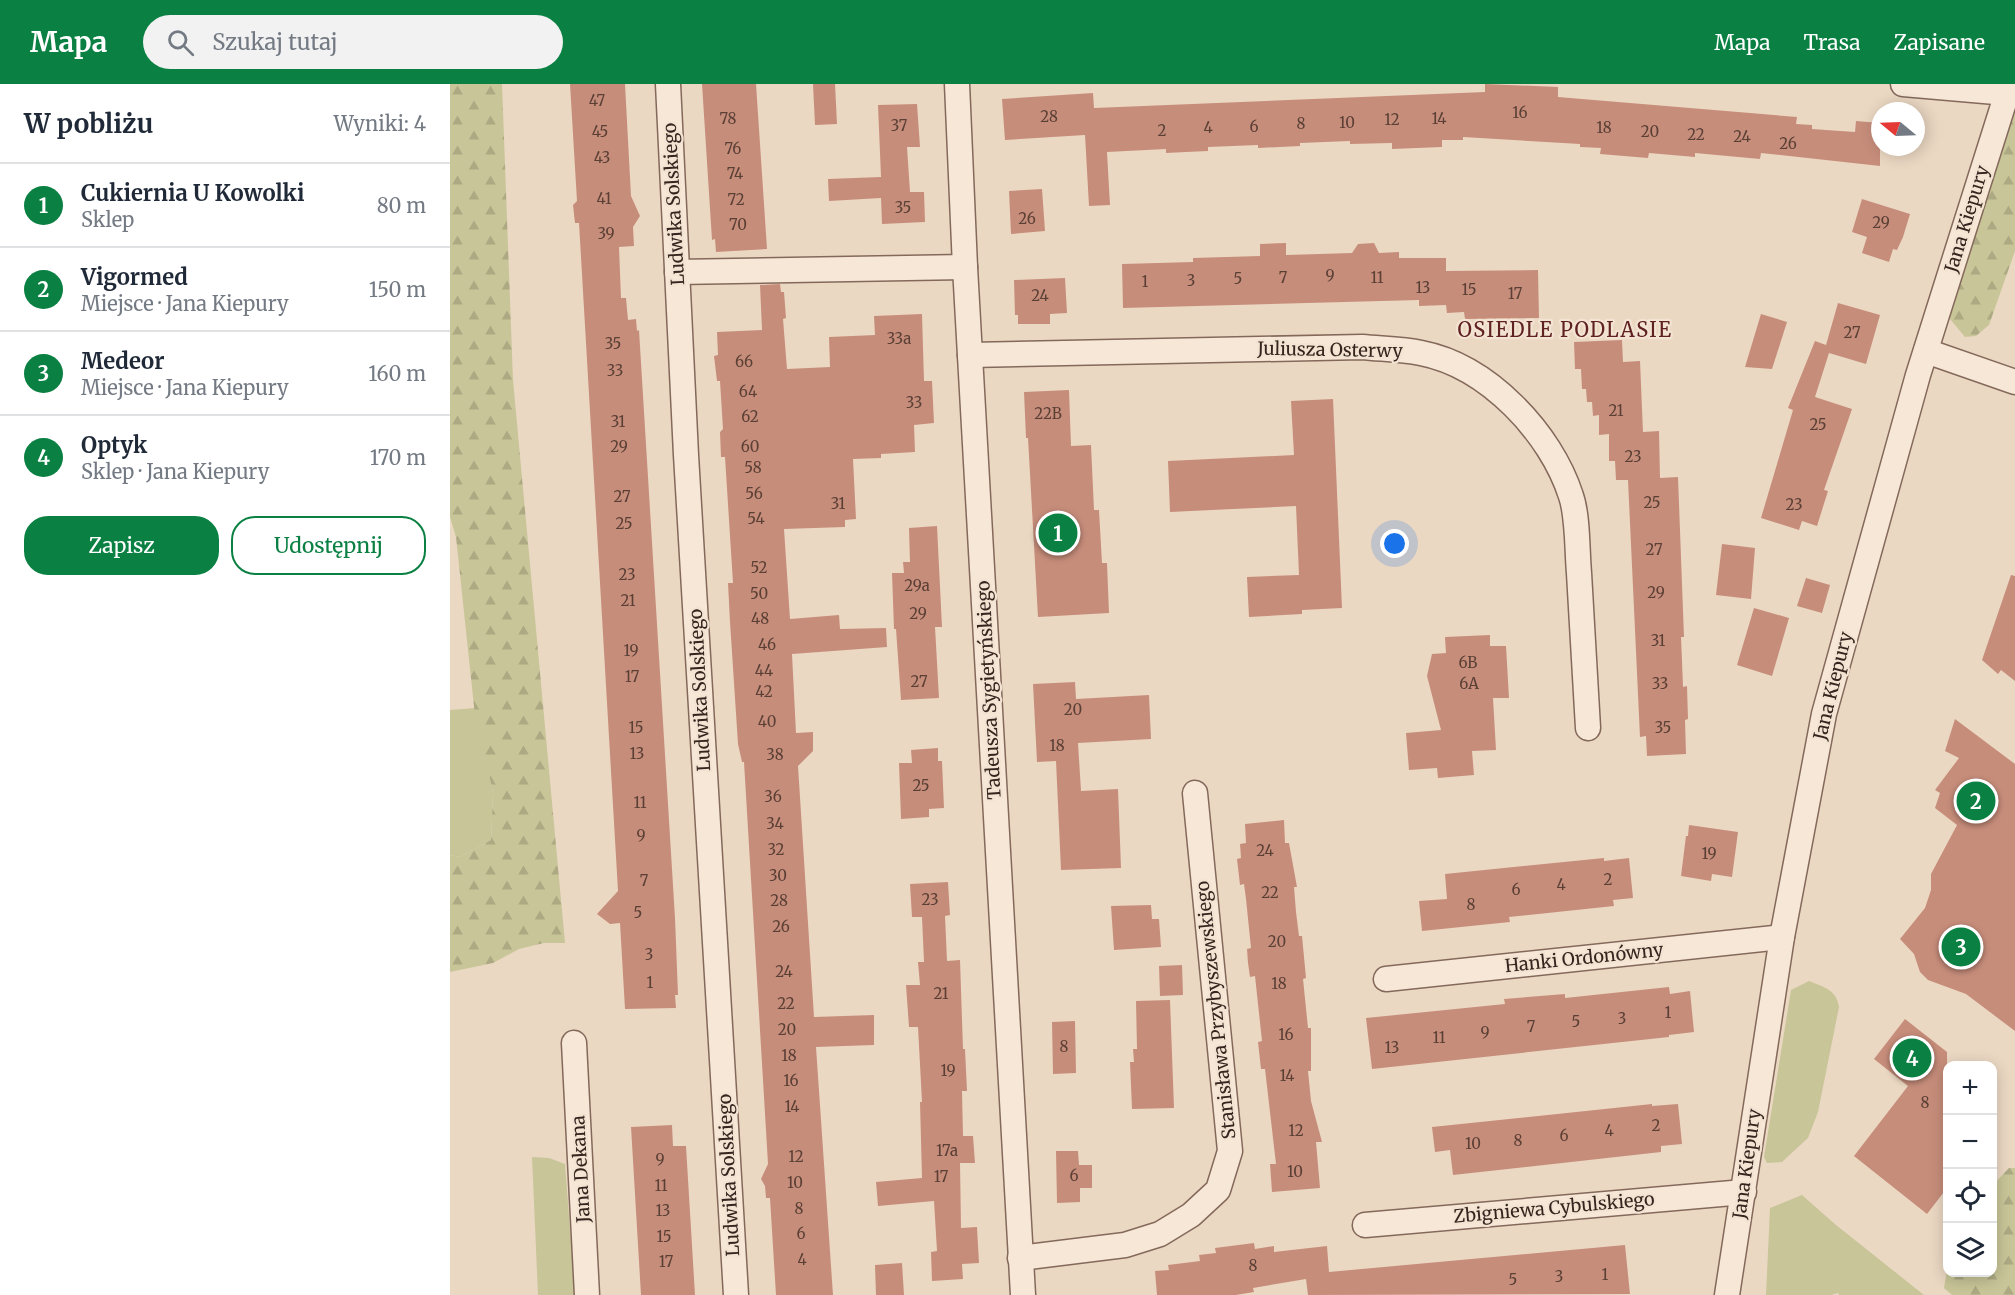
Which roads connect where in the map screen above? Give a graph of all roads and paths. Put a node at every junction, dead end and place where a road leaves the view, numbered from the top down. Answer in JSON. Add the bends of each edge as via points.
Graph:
{"nodes":[{"id":1,"x":668,"y":84,"type":"edge"},
{"id":2,"x":957,"y":84,"type":"edge"},
{"id":3,"x":1903,"y":84,"type":"edge"},
{"id":4,"x":965,"y":267,"type":"junction"},
{"id":5,"x":677,"y":272,"type":"junction"},
{"id":6,"x":1926,"y":351,"type":"junction"},
{"id":7,"x":970,"y":355,"type":"junction"},
{"id":8,"x":2015,"y":382,"type":"edge"},
{"id":9,"x":1588,"y":728,"type":"dead end"},
{"id":10,"x":1195,"y":793,"type":"dead end"},
{"id":11,"x":1782,"y":937,"type":"junction"},
{"id":12,"x":1386,"y":979,"type":"dead end"},
{"id":13,"x":574,"y":1043,"type":"dead end"},
{"id":14,"x":1744,"y":1192,"type":"junction"},
{"id":15,"x":1365,"y":1225,"type":"dead end"},
{"id":16,"x":1020,"y":1258,"type":"junction"},
{"id":17,"x":587,"y":1295,"type":"edge"},
{"id":18,"x":736,"y":1295,"type":"edge"},
{"id":19,"x":1023,"y":1295,"type":"edge"},
{"id":20,"x":1727,"y":1295,"type":"edge"}],
"edges":[{"from":1,"to":5,"type":"street","name":"Ludwika Solskiego"},
{"from":2,"to":4,"type":"street","name":"Tadeusza Sygietyńskiego"},
{"from":3,"to":6,"type":"street","name":"Jana Kiepury","via":[[2007,93]]},
{"from":4,"to":5,"type":"street"},
{"from":4,"to":7,"type":"street","name":"Tadeusza Sygietyńskiego"},
{"from":5,"to":18,"type":"street","name":"Ludwika Solskiego"},
{"from":6,"to":8,"type":"street"},
{"from":6,"to":11,"type":"street","name":"Jana Kiepury","via":[[1824,714]]},
{"from":7,"to":9,"type":"street","name":"Juliusza Osterwy","via":[[1362,347],[1422,353],[1472,373],[1518,410],[1542,439],[1572,496]]},
{"from":7,"to":16,"type":"street","name":"Tadeusza Sygietyńskiego"},
{"from":10,"to":16,"type":"street","name":"Stanisława Przybyszewskiego","via":[[1230,1151],[1218,1190],[1191,1215],[1160,1234],[1125,1245]]},
{"from":11,"to":12,"type":"street","name":"Hanki Ordonówny"},
{"from":11,"to":14,"type":"street","name":"Jana Kiepury"},
{"from":13,"to":17,"type":"street","name":"Jana Dekana"},
{"from":14,"to":15,"type":"street","name":"Zbigniewa Cybulskiego"},
{"from":14,"to":20,"type":"street","name":"Jana Kiepury"},
{"from":16,"to":19,"type":"street","name":"Tadeusza Sygietyńskiego"}]}
